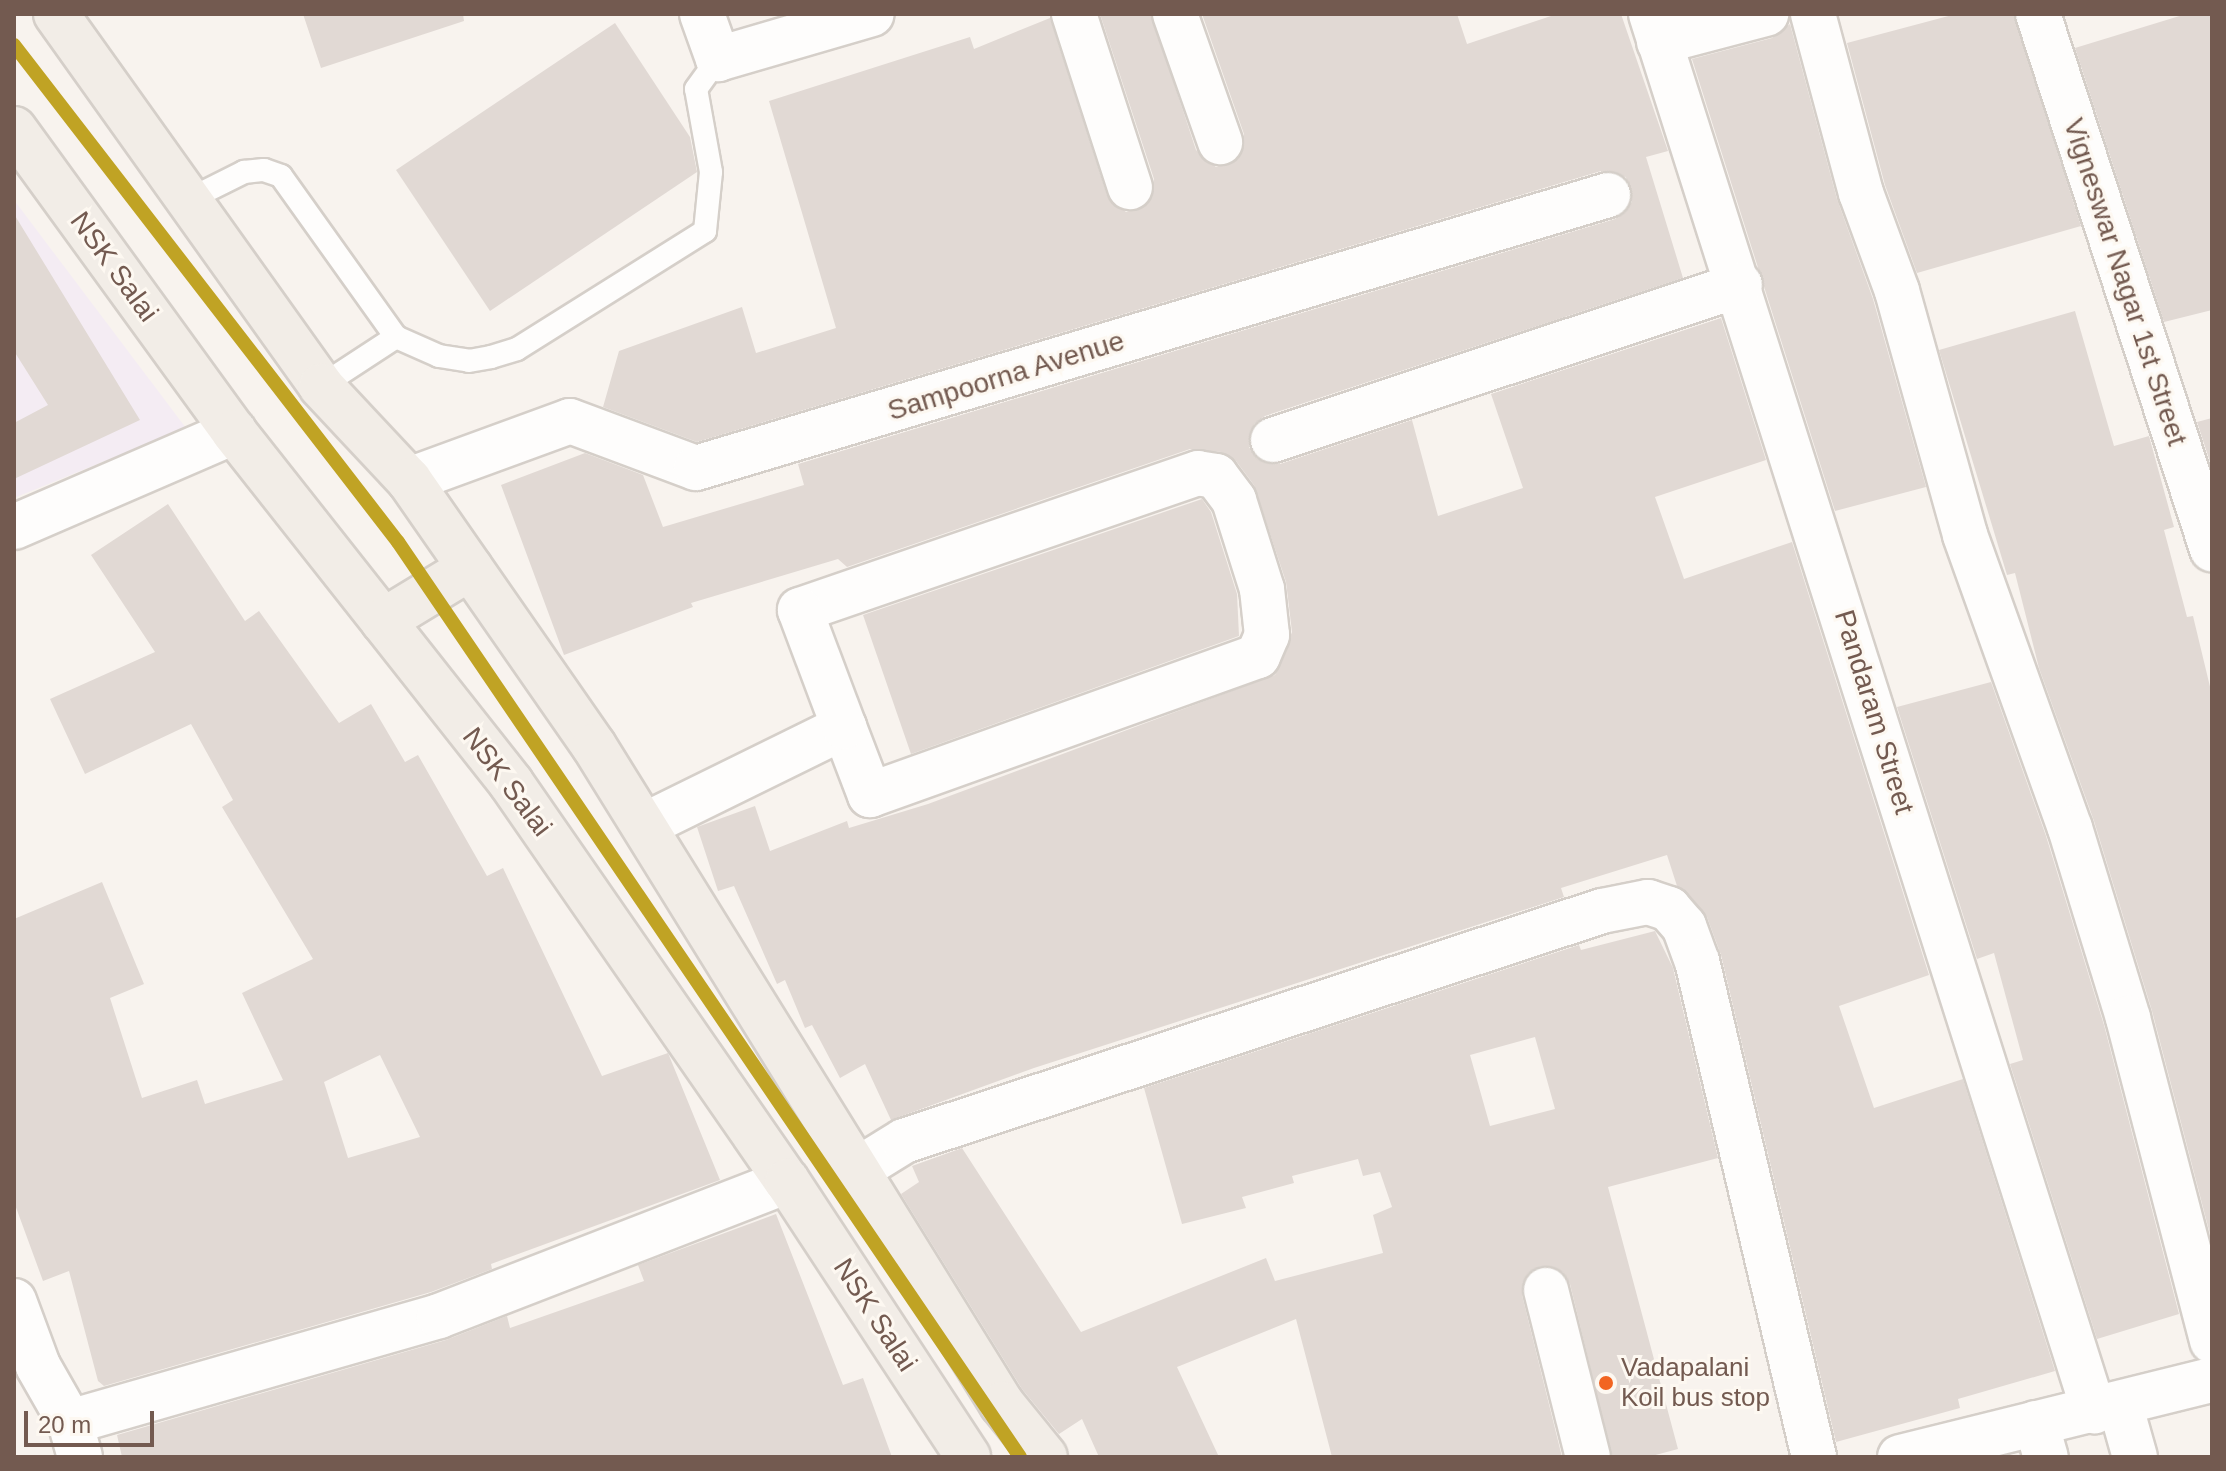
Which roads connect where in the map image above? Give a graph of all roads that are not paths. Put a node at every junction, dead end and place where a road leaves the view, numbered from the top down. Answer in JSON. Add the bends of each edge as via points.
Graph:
{"nodes":[{"id":1,"x":56,"y":14,"type":"edge"},
{"id":2,"x":702,"y":14,"type":"edge"},
{"id":3,"x":872,"y":14,"type":"edge"},
{"id":4,"x":1074,"y":14,"type":"edge"},
{"id":5,"x":1175,"y":14,"type":"edge"},
{"id":6,"x":1766,"y":14,"type":"edge"},
{"id":7,"x":1813,"y":14,"type":"edge"},
{"id":8,"x":2038,"y":14,"type":"edge"},
{"id":9,"x":1655,"y":28,"type":"edge"},
{"id":10,"x":718,"y":59,"type":"junction"},
{"id":11,"x":14,"y":129,"type":"edge"},
{"id":12,"x":1220,"y":142,"type":"dead end"},
{"id":13,"x":1130,"y":187,"type":"dead end"},
{"id":14,"x":1608,"y":195,"type":"dead end"},
{"id":15,"x":188,"y":200,"type":"junction"},
{"id":16,"x":1740,"y":285,"type":"junction"},
{"id":17,"x":396,"y":337,"type":"junction"},
{"id":18,"x":321,"y":386,"type":"junction"},
{"id":19,"x":234,"y":432,"type":"junction"},
{"id":20,"x":1273,"y":440,"type":"dead end"},
{"id":21,"x":409,"y":480,"type":"junction"},
{"id":22,"x":14,"y":527,"type":"edge"},
{"id":23,"x":2212,"y":549,"type":"edge"},
{"id":24,"x":470,"y":568,"type":"junction"},
{"id":25,"x":383,"y":621,"type":"junction"},
{"id":26,"x":844,"y":727,"type":"junction"},
{"id":27,"x":645,"y":825,"type":"junction"},
{"id":28,"x":857,"y":1170,"type":"junction"},
{"id":29,"x":787,"y":1181,"type":"junction"},
{"id":30,"x":1546,"y":1290,"type":"dead end"},
{"id":31,"x":14,"y":1301,"type":"edge"},
{"id":32,"x":2212,"y":1341,"type":"edge"},
{"id":33,"x":26,"y":1369,"type":"edge"},
{"id":34,"x":2212,"y":1380,"type":"edge"},
{"id":35,"x":2107,"y":1408,"type":"junction"},
{"id":36,"x":75,"y":1439,"type":"edge"},
{"id":37,"x":2041,"y":1440,"type":"edge"},
{"id":38,"x":968,"y":1457,"type":"edge"},
{"id":39,"x":1045,"y":1457,"type":"edge"},
{"id":40,"x":1588,"y":1457,"type":"edge"},
{"id":41,"x":1814,"y":1457,"type":"edge"},
{"id":42,"x":1900,"y":1457,"type":"edge"},
{"id":43,"x":2135,"y":1457,"type":"edge"}],
"edges":[{"from":1,"to":15,"type":"main road"},
{"from":2,"to":10,"type":"street"},
{"from":3,"to":10,"type":"street"},
{"from":4,"to":13,"type":"street"},
{"from":5,"to":12,"type":"street"},
{"from":6,"to":9,"type":"street"},
{"from":7,"to":32,"type":"street","via":[[1861,193],[1897,291],[1965,535],[2070,828],[2128,1018]]},
{"from":8,"to":23,"type":"street","name":"Vigneswar Nagar 1st Street"},
{"from":9,"to":16,"type":"street","name":"Pandaram Street"},
{"from":10,"to":17,"type":"lane","via":[[696,89],[711,172],[705,231],[517,349],[469,361],[439,356]]},
{"from":11,"to":19,"type":"main road","name":"NSK Salai"},
{"from":14,"to":21,"type":"street","name":"Sampoorna Avenue","via":[[696,468],[570,421]]},
{"from":15,"to":17,"type":"lane","via":[[244,172],[264,170],[281,176]]},
{"from":15,"to":18,"type":"main road"},
{"from":16,"to":20,"type":"street"},
{"from":16,"to":35,"type":"street","name":"Pandaram Street"},
{"from":17,"to":18,"type":"lane"},
{"from":18,"to":21,"type":"main road"},
{"from":19,"to":22,"type":"street"},
{"from":19,"to":25,"type":"main road","name":"NSK Salai"},
{"from":21,"to":24,"type":"main road"},
{"from":24,"to":25,"type":"main road"},
{"from":24,"to":27,"type":"main road"},
{"from":25,"to":29,"type":"main road","name":"NSK Salai","via":[[511,783]]},
{"from":26,"to":26,"type":"street","via":[[870,795],[1258,656],[1267,635],[1262,589],[1234,500],[1216,476],[1198,473],[800,610]]},
{"from":26,"to":27,"type":"street"},
{"from":27,"to":28,"type":"main road"},
{"from":28,"to":39,"type":"main road","via":[[1002,1404]]},
{"from":28,"to":41,"type":"street","via":[[904,1141],[1602,911],[1648,902],[1669,909],[1684,926],[1697,961]]},
{"from":29,"to":36,"type":"street","via":[[439,1316]]},
{"from":29,"to":38,"type":"main road","name":"NSK Salai"},
{"from":30,"to":40,"type":"street"},
{"from":31,"to":33,"type":"street"},
{"from":33,"to":36,"type":"street"},
{"from":34,"to":35,"type":"street"},
{"from":35,"to":37,"type":"street"},
{"from":35,"to":43,"type":"street","name":"Pandaram Street"},
{"from":37,"to":42,"type":"street"}]}
